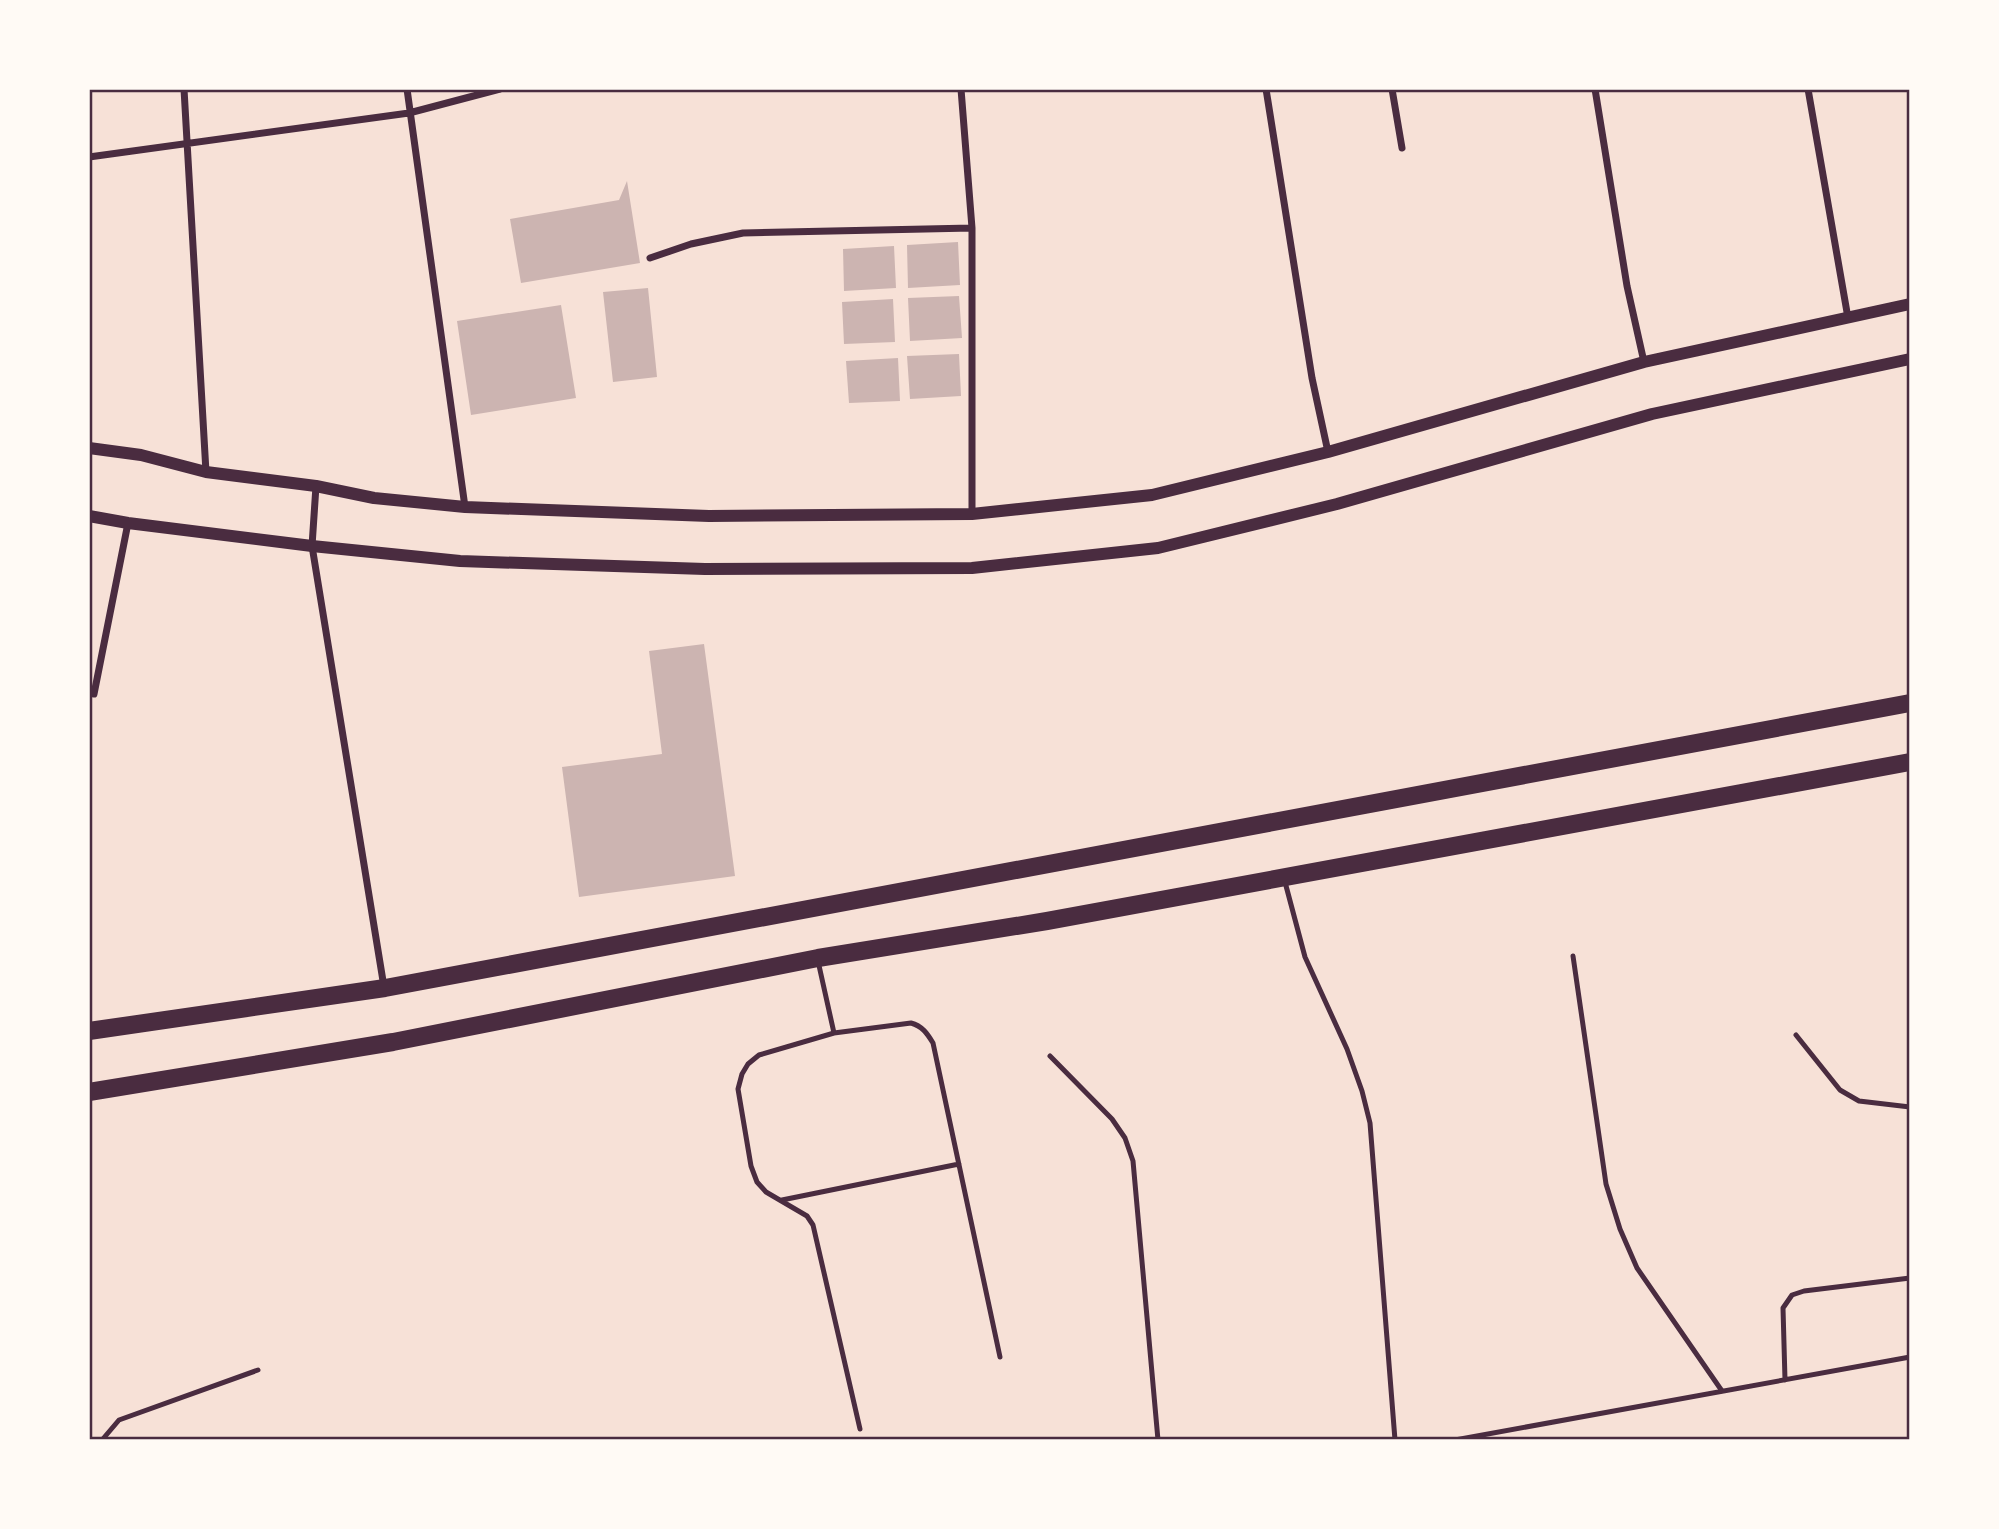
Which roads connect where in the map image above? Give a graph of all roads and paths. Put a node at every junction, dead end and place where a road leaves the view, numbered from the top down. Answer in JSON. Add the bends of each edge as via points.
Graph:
{"nodes":[{"id":1,"x":184,"y":89,"type":"edge"},
{"id":2,"x":407,"y":89,"type":"edge"},
{"id":3,"x":500,"y":89,"type":"edge"},
{"id":4,"x":961,"y":89,"type":"edge"},
{"id":5,"x":1266,"y":89,"type":"edge"},
{"id":6,"x":1391,"y":89,"type":"edge"},
{"id":7,"x":1595,"y":89,"type":"edge"},
{"id":8,"x":1808,"y":89,"type":"edge"},
{"id":9,"x":409,"y":113,"type":"junction"},
{"id":10,"x":187,"y":144,"type":"junction"},
{"id":11,"x":1402,"y":148,"type":"dead end"},
{"id":12,"x":89,"y":158,"type":"edge"},
{"id":13,"x":972,"y":228,"type":"junction"},
{"id":14,"x":650,"y":258,"type":"dead end"},
{"id":15,"x":1910,"y":304,"type":"edge"},
{"id":16,"x":1848,"y":319,"type":"junction"},
{"id":17,"x":1910,"y":359,"type":"edge"},
{"id":18,"x":1644,"y":362,"type":"junction"},
{"id":19,"x":89,"y":448,"type":"edge"},
{"id":20,"x":1328,"y":452,"type":"junction"},
{"id":21,"x":206,"y":472,"type":"junction"},
{"id":22,"x":316,"y":486,"type":"junction"},
{"id":23,"x":466,"y":507,"type":"junction"},
{"id":24,"x":972,"y":514,"type":"junction"},
{"id":25,"x":89,"y":516,"type":"edge"},
{"id":26,"x":128,"y":523,"type":"junction"},
{"id":27,"x":312,"y":547,"type":"junction"},
{"id":28,"x":94,"y":694,"type":"dead end"},
{"id":29,"x":1910,"y":703,"type":"edge"},
{"id":30,"x":1910,"y":762,"type":"edge"},
{"id":31,"x":1284,"y":879,"type":"junction"},
{"id":32,"x":1573,"y":956,"type":"dead end"},
{"id":33,"x":818,"y":958,"type":"junction"},
{"id":34,"x":384,"y":988,"type":"junction"},
{"id":35,"x":89,"y":1031,"type":"edge"},
{"id":36,"x":834,"y":1033,"type":"junction"},
{"id":37,"x":1796,"y":1035,"type":"dead end"},
{"id":38,"x":1050,"y":1056,"type":"dead end"},
{"id":39,"x":89,"y":1092,"type":"edge"},
{"id":40,"x":1910,"y":1107,"type":"edge"},
{"id":41,"x":959,"y":1164,"type":"junction"},
{"id":42,"x":782,"y":1200,"type":"junction"},
{"id":43,"x":1910,"y":1278,"type":"edge"},
{"id":44,"x":1000,"y":1357,"type":"dead end"},
{"id":45,"x":1910,"y":1357,"type":"edge"},
{"id":46,"x":258,"y":1370,"type":"dead end"},
{"id":47,"x":1785,"y":1380,"type":"junction"},
{"id":48,"x":1722,"y":1391,"type":"junction"},
{"id":49,"x":860,"y":1429,"type":"dead end"},
{"id":50,"x":102,"y":1440,"type":"edge"},
{"id":51,"x":1158,"y":1440,"type":"edge"},
{"id":52,"x":1395,"y":1440,"type":"edge"},
{"id":53,"x":1455,"y":1440,"type":"edge"}],
"edges":[{"from":1,"to":10,"type":"street"},
{"from":2,"to":9,"type":"street"},
{"from":3,"to":9,"type":"street"},
{"from":4,"to":13,"type":"street"},
{"from":5,"to":20,"type":"street"},
{"from":6,"to":11,"type":"street"},
{"from":7,"to":18,"type":"street"},
{"from":8,"to":16,"type":"street"},
{"from":9,"to":10,"type":"street"},
{"from":9,"to":23,"type":"street"},
{"from":10,"to":12,"type":"street"},
{"from":10,"to":21,"type":"street"},
{"from":13,"to":14,"type":"street","via":[[743,233]]},
{"from":13,"to":24,"type":"street"},
{"from":15,"to":16,"type":"street"},
{"from":16,"to":18,"type":"street"},
{"from":17,"to":27,"type":"street","via":[[1652,414],[1337,504],[1158,548],[972,568],[705,569],[460,561]]},
{"from":18,"to":20,"type":"street"},
{"from":19,"to":21,"type":"street","via":[[141,455]]},
{"from":20,"to":24,"type":"street","via":[[1152,495]]},
{"from":21,"to":22,"type":"street"},
{"from":22,"to":23,"type":"street","via":[[374,498]]},
{"from":22,"to":27,"type":"street"},
{"from":23,"to":24,"type":"street","via":[[709,516]]},
{"from":25,"to":26,"type":"street"},
{"from":26,"to":27,"type":"street"},
{"from":26,"to":28,"type":"street"},
{"from":27,"to":34,"type":"street"},
{"from":29,"to":34,"type":"main road"},
{"from":30,"to":31,"type":"main road"},
{"from":31,"to":33,"type":"main road"},
{"from":31,"to":52,"type":"lane","via":[[1305,957],[1347,1049],[1370,1123]]},
{"from":32,"to":48,"type":"lane","via":[[1606,1184],[1620,1229],[1637,1268]]},
{"from":33,"to":36,"type":"lane"},
{"from":33,"to":39,"type":"main road","via":[[393,1042]]},
{"from":34,"to":35,"type":"main road"},
{"from":36,"to":41,"type":"lane","via":[[911,1023],[920,1026],[933,1043]]},
{"from":36,"to":42,"type":"lane","via":[[759,1055],[742,1074],[738,1089],[751,1166],[766,1192]]},
{"from":37,"to":40,"type":"lane","via":[[1840,1090],[1859,1101]]},
{"from":38,"to":51,"type":"lane","via":[[1112,1119],[1133,1161]]},
{"from":41,"to":42,"type":"lane"},
{"from":41,"to":44,"type":"lane"},
{"from":42,"to":49,"type":"lane","via":[[813,1225]]},
{"from":43,"to":47,"type":"lane","via":[[1792,1295],[1783,1308]]},
{"from":45,"to":47,"type":"lane"},
{"from":46,"to":50,"type":"lane","via":[[119,1420]]},
{"from":47,"to":48,"type":"lane"},
{"from":48,"to":53,"type":"lane"}]}
